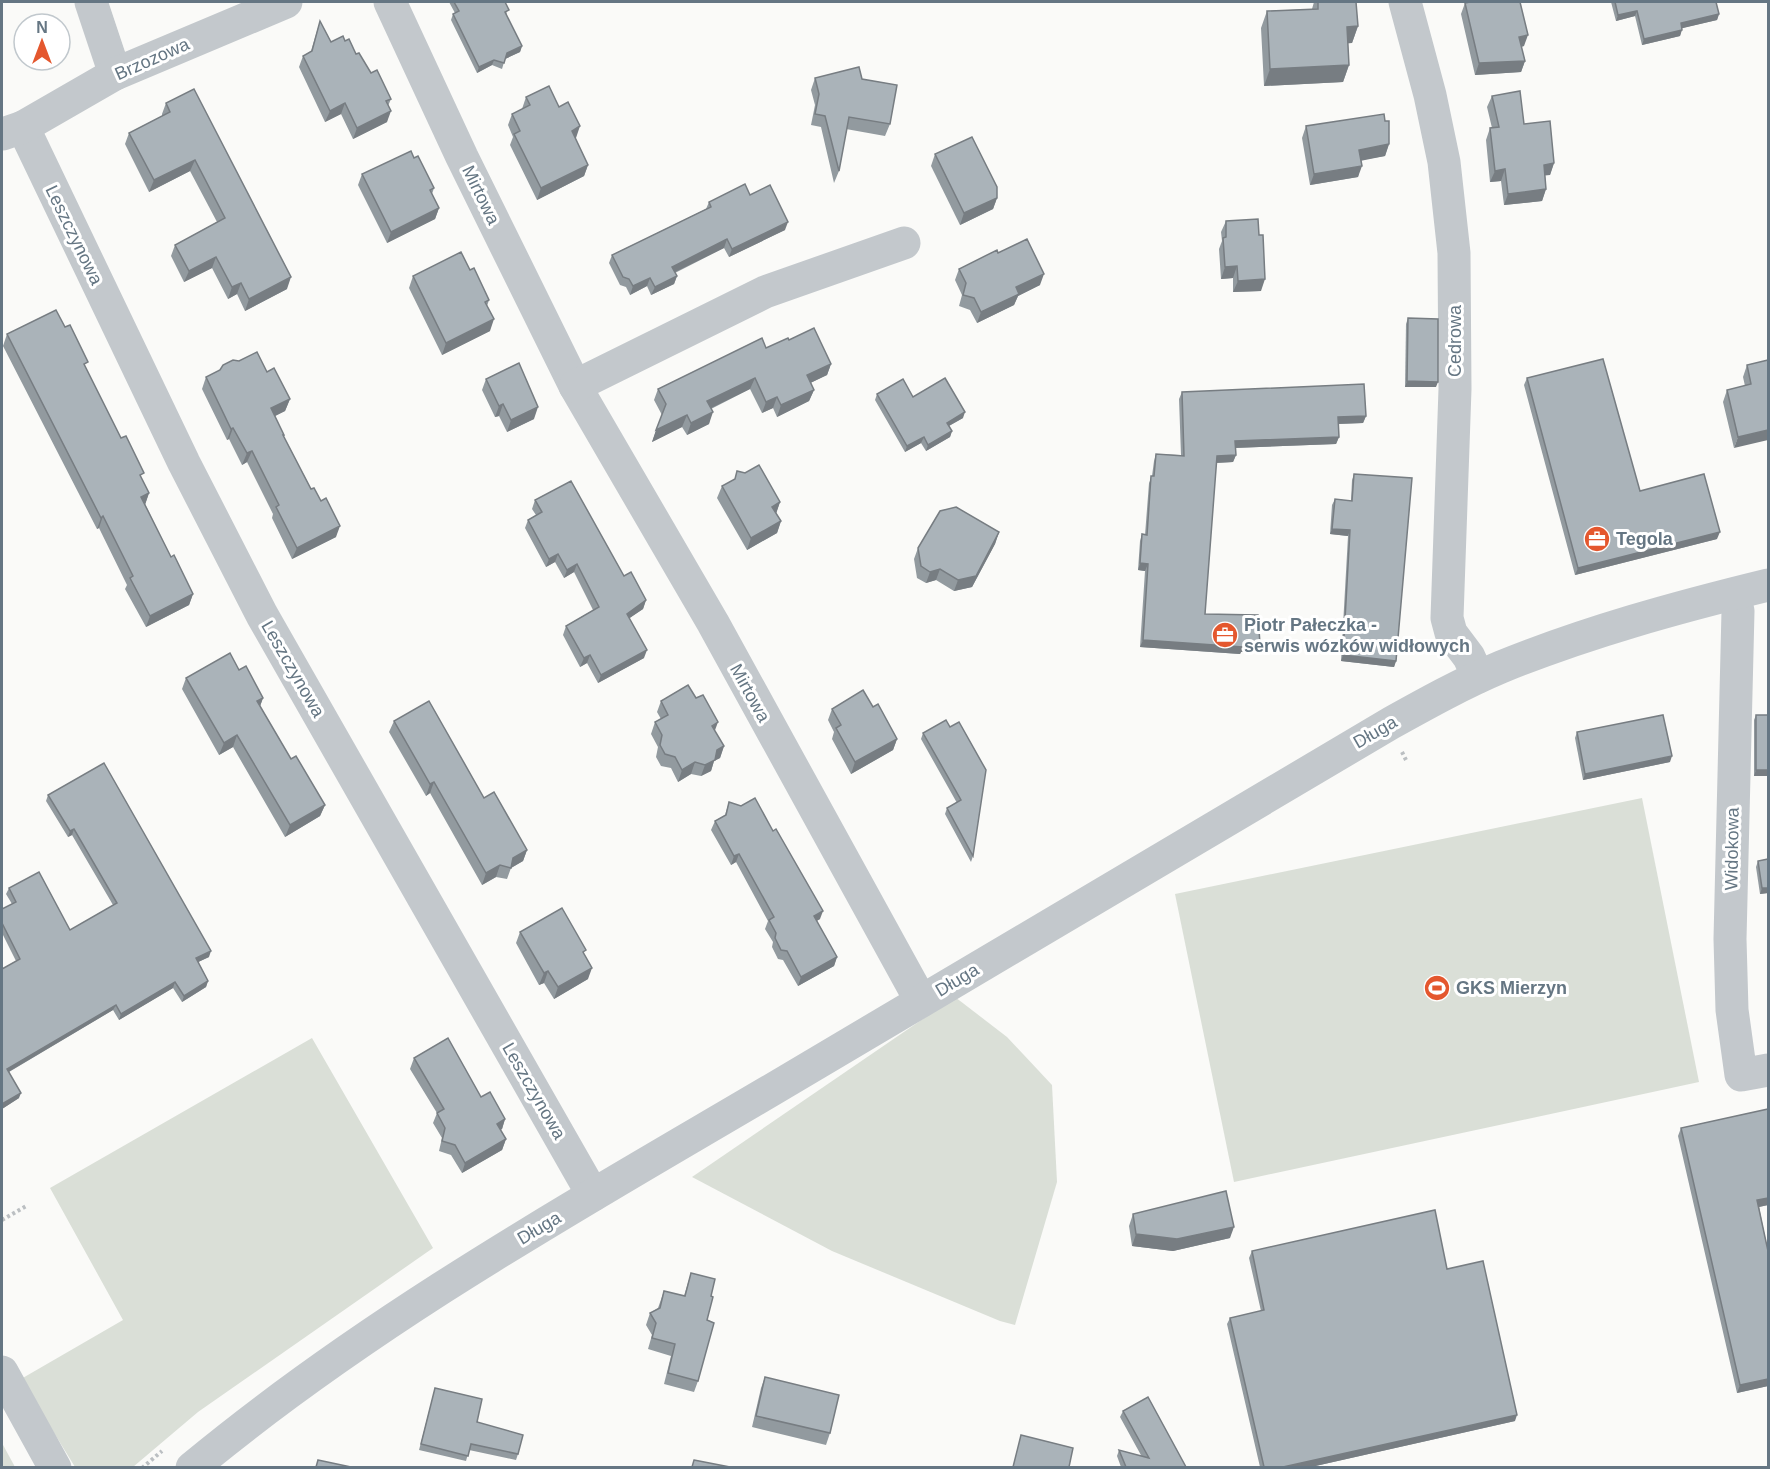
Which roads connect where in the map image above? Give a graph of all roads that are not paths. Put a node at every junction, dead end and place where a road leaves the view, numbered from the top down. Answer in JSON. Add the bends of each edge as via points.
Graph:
{"nodes":[{"id":1,"x":91,"y":2,"type":"edge"},
{"id":2,"x":286,"y":2,"type":"edge"},
{"id":3,"x":390,"y":2,"type":"edge"},
{"id":4,"x":1405,"y":2,"type":"edge"},
{"id":5,"x":115,"y":75,"type":"junction"},
{"id":6,"x":12,"y":131,"type":"edge"},
{"id":7,"x":904,"y":243,"type":"dead end"},
{"id":8,"x":575,"y":386,"type":"junction"},
{"id":9,"x":1768,"y":585,"type":"edge"},
{"id":10,"x":1734,"y":594,"type":"junction"},
{"id":11,"x":1478,"y":677,"type":"junction"},
{"id":12,"x":921,"y":1001,"type":"junction"},
{"id":13,"x":1768,"y":1070,"type":"edge"},
{"id":14,"x":593,"y":1195,"type":"junction"},
{"id":15,"x":2,"y":1372,"type":"edge"},
{"id":16,"x":55,"y":1467,"type":"edge"},
{"id":17,"x":192,"y":1467,"type":"edge"}],
"edges":[{"from":1,"to":5,"type":"street"},
{"from":2,"to":5,"type":"street","name":"Brzozowa"},
{"from":3,"to":8,"type":"street","name":"Mirtowa"},
{"from":4,"to":11,"type":"street","name":"Cedrowa","via":[[1444,162],[1454,252],[1455,389],[1447,618],[1451,633]]},
{"from":5,"to":6,"type":"street","name":"Brzozowa"},
{"from":6,"to":14,"type":"street","name":"Leszczynowa","via":[[262,615]]},
{"from":7,"to":8,"type":"street","via":[[765,292]]},
{"from":8,"to":12,"type":"street","name":"Mirtowa","via":[[707,614]]},
{"from":9,"to":10,"type":"street","name":"Długa"},
{"from":10,"to":11,"type":"street","name":"Długa","via":[[1589,635]]},
{"from":10,"to":13,"type":"street","name":"Widokowa","via":[[1738,611],[1730,939],[1732,1010],[1741,1076]]},
{"from":11,"to":12,"type":"street","name":"Długa","via":[[1370,735]]},
{"from":12,"to":14,"type":"street","name":"Długa"},
{"from":14,"to":17,"type":"street","name":"Długa","via":[[400,1315],[300,1384]]},
{"from":15,"to":16,"type":"street"}]}
